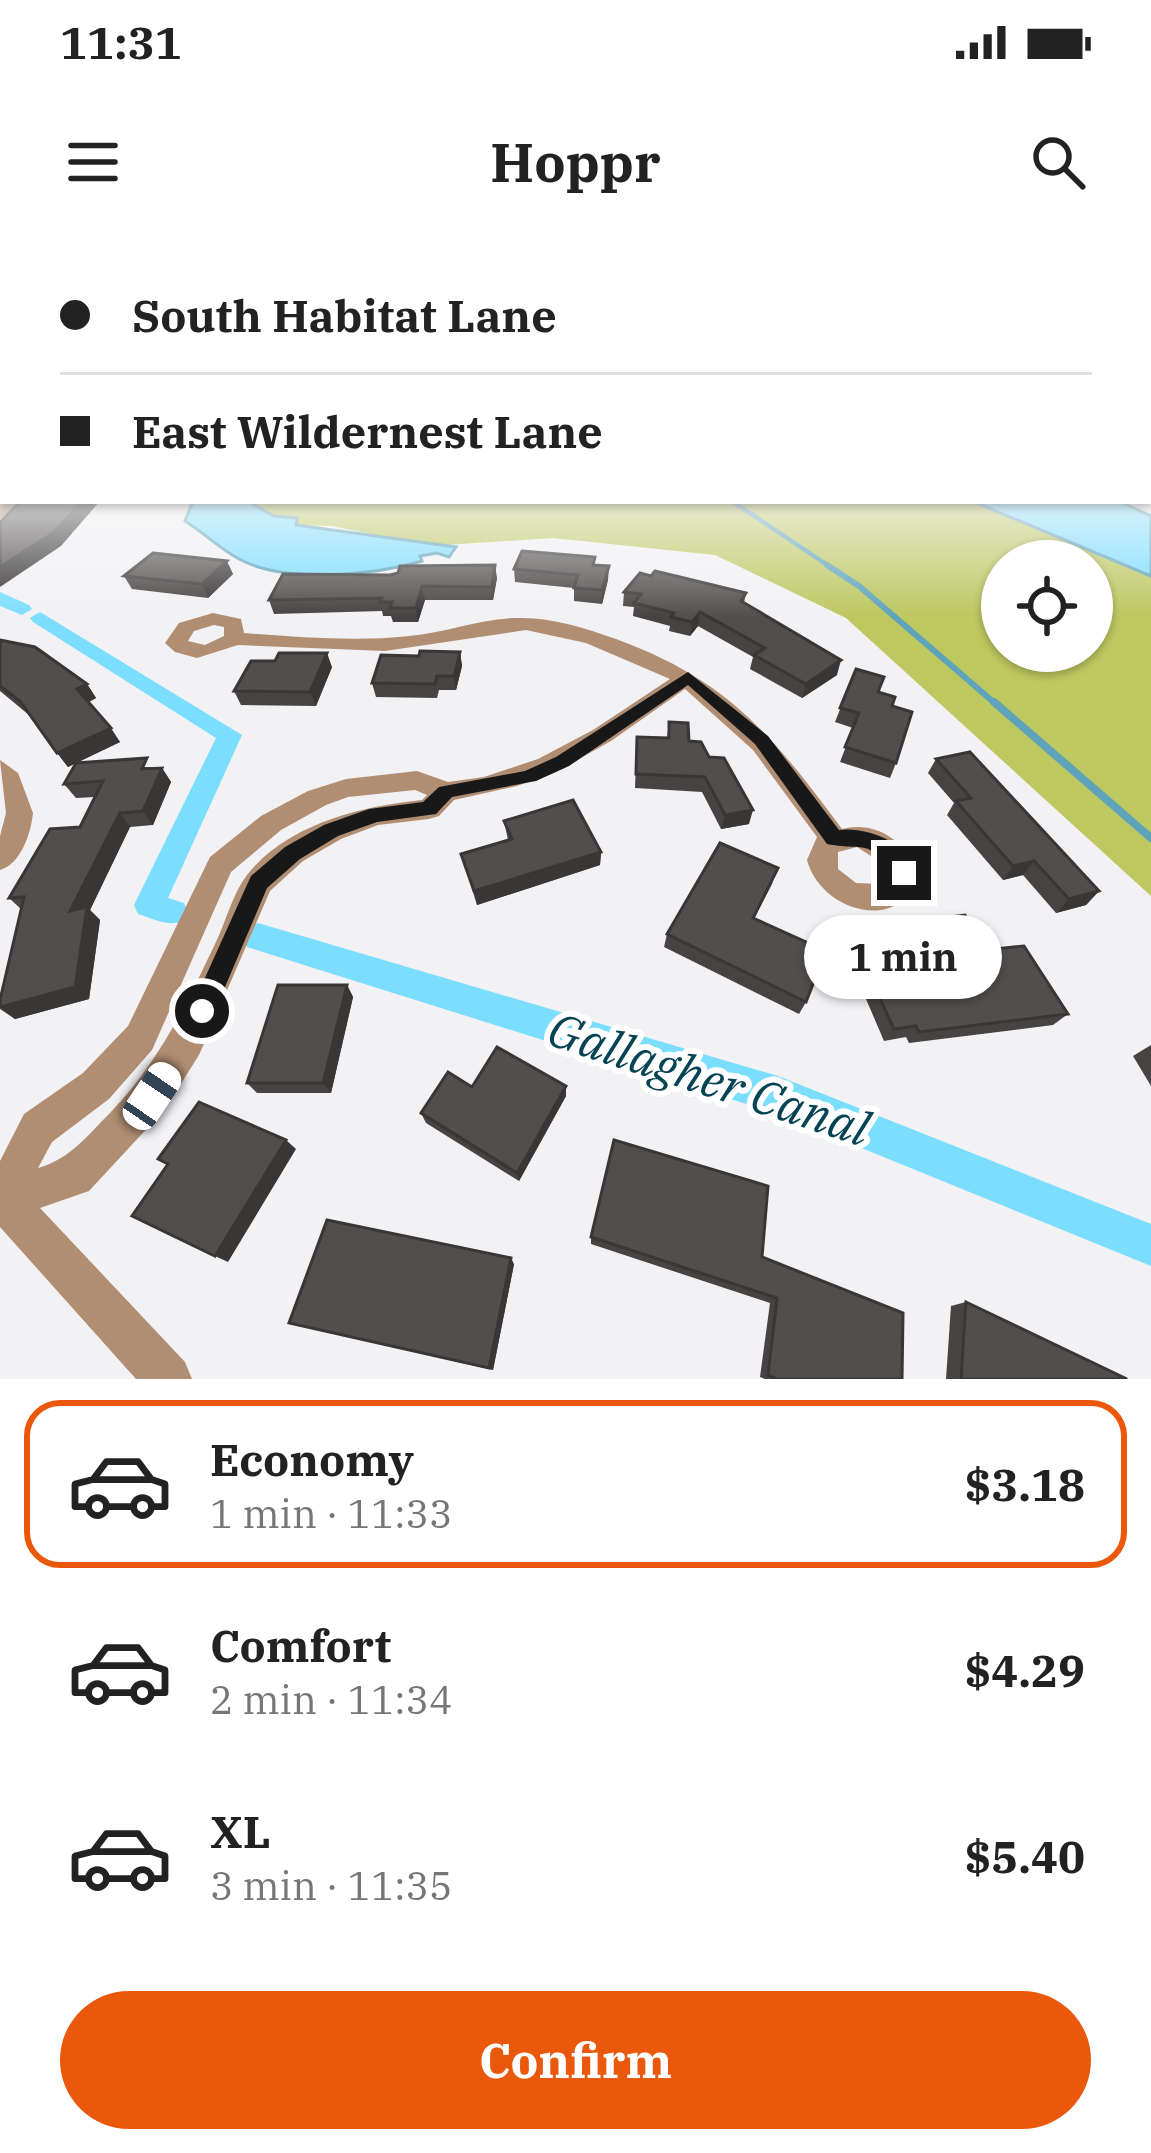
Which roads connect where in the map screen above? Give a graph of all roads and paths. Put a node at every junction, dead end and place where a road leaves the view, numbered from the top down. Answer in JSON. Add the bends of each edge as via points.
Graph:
{"nodes":[{"id":1,"x":234,"y":638,"type":"dead end"},
{"id":2,"x":688,"y":677,"type":"junction"},
{"id":3,"x":0,"y":769,"type":"edge"},
{"id":4,"x":446,"y":791,"type":"junction"},
{"id":5,"x":834,"y":839,"type":"dead end"},
{"id":6,"x":0,"y":859,"type":"edge"},
{"id":7,"x":1,"y":1200,"type":"edge"},
{"id":8,"x":168,"y":1379,"type":"edge"}],
"edges":[{"from":1,"to":2,"type":"street","via":[[338,647],[540,625],[642,654]]},
{"from":2,"to":4,"type":"street","via":[[562,761],[502,784]]},
{"from":2,"to":5,"type":"street","via":[[761,740]]},
{"from":3,"to":6,"type":"street","via":[[21,797],[22,815]]},
{"from":4,"to":7,"type":"street","via":[[429,809],[376,814],[331,831],[258,883],[187,1043],[152,1096],[75,1177]]},
{"from":4,"to":7,"type":"street","via":[[417,779],[316,797],[220,865],[140,1038],[96,1086],[38,1128]]},
{"from":7,"to":8,"type":"street"}]}
